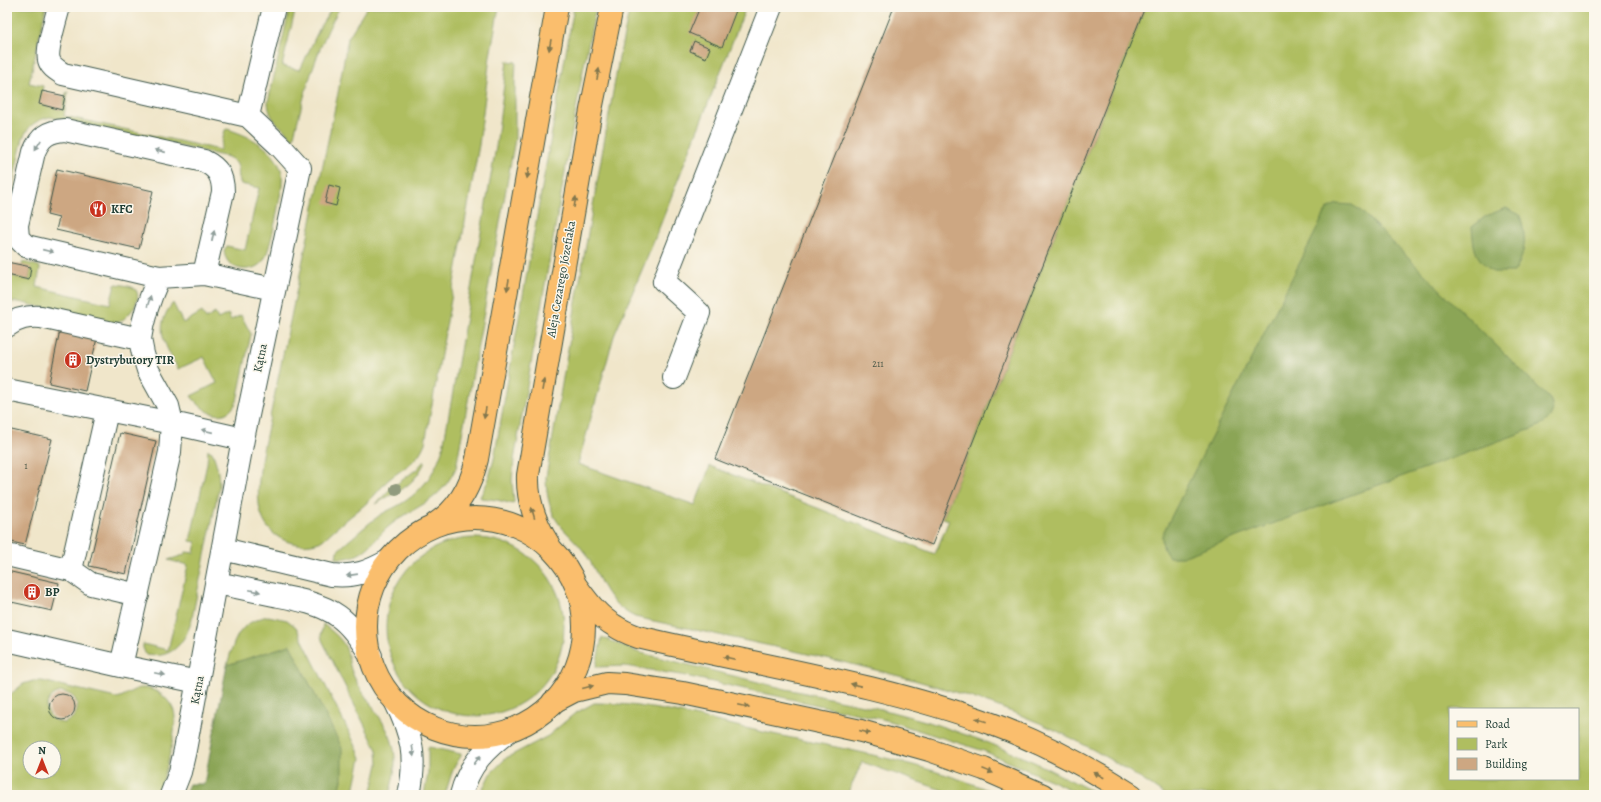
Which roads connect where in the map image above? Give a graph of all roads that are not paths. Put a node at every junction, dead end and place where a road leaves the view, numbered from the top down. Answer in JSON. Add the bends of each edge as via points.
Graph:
{"nodes":[{"id":1,"x":59,"y":7,"type":"edge"},
{"id":2,"x":274,"y":7,"type":"edge"},
{"id":3,"x":557,"y":7,"type":"edge"},
{"id":4,"x":612,"y":7,"type":"edge"},
{"id":5,"x":771,"y":7,"type":"edge"},
{"id":6,"x":248,"y":116,"type":"junction"},
{"id":7,"x":204,"y":274,"type":"junction"},
{"id":8,"x":159,"y":277,"type":"junction"},
{"id":9,"x":274,"y":289,"type":"junction"},
{"id":10,"x":7,"y":326,"type":"edge"},
{"id":11,"x":140,"y":339,"type":"junction"},
{"id":12,"x":674,"y":378,"type":"dead end"},
{"id":13,"x":7,"y":390,"type":"edge"},
{"id":14,"x":107,"y":411,"type":"junction"},
{"id":15,"x":172,"y":423,"type":"junction"},
{"id":16,"x":243,"y":440,"type":"junction"},
{"id":17,"x":428,"y":528,"type":"junction"},
{"id":18,"x":550,"y":548,"type":"junction"},
{"id":19,"x":223,"y":549,"type":"junction"},
{"id":20,"x":7,"y":556,"type":"edge"},
{"id":21,"x":388,"y":561,"type":"junction"},
{"id":22,"x":70,"y":570,"type":"junction"},
{"id":23,"x":217,"y":583,"type":"junction"},
{"id":24,"x":577,"y":587,"type":"junction"},
{"id":25,"x":138,"y":595,"type":"junction"},
{"id":26,"x":7,"y":640,"type":"edge"},
{"id":27,"x":370,"y":656,"type":"junction"},
{"id":28,"x":121,"y":666,"type":"junction"},
{"id":29,"x":198,"y":682,"type":"junction"},
{"id":30,"x":395,"y":701,"type":"junction"},
{"id":31,"x":553,"y":702,"type":"junction"},
{"id":32,"x":510,"y":730,"type":"junction"},
{"id":33,"x":171,"y":795,"type":"edge"},
{"id":34,"x":408,"y":795,"type":"edge"},
{"id":35,"x":461,"y":795,"type":"edge"},
{"id":36,"x":1043,"y":795,"type":"edge"},
{"id":37,"x":1132,"y":795,"type":"edge"}],
"edges":[{"from":1,"to":6,"type":"street","via":[[48,51],[49,60],[54,68],[63,74]]},
{"from":2,"to":6,"type":"street"},
{"from":3,"to":17,"type":"main road","one_way":true,"via":[[474,471],[462,499],[444,518]]},
{"from":18,"to":4,"type":"main road","name":"Aleja Cezarego Józefiaka","one_way":true,"via":[[532,512],[528,474],[591,110]]},
{"from":5,"to":12,"type":"street","via":[[664,281],[698,313]]},
{"from":6,"to":9,"type":"street","name":"Kątna","via":[[300,168]]},
{"from":7,"to":8,"type":"street"},
{"from":7,"to":8,"type":"street","one_way":true,"via":[[223,192],[220,173],[214,166],[204,161],[65,130],[54,131],[44,136],[34,152],[17,225],[18,238],[26,246]]},
{"from":7,"to":9,"type":"street"},
{"from":11,"to":8,"type":"street","one_way":true,"via":[[142,323]]},
{"from":9,"to":16,"type":"street","name":"Kątna"},
{"from":10,"to":11,"type":"street","via":[[27,316],[41,317]]},
{"from":11,"to":15,"type":"street","via":[[148,370],[168,406]]},
{"from":13,"to":14,"type":"street"},
{"from":14,"to":15,"type":"street"},
{"from":14,"to":22,"type":"street"},
{"from":16,"to":15,"type":"street","one_way":true},
{"from":15,"to":25,"type":"street","via":[[170,452]]},
{"from":16,"to":19,"type":"street","name":"Kątna"},
{"from":17,"to":18,"type":"main road","via":[[462,519],[485,518],[523,529]]},
{"from":17,"to":21,"type":"main road","via":[[409,539]]},
{"from":18,"to":24,"type":"main road"},
{"from":21,"to":19,"type":"street","one_way":true,"via":[[371,570],[344,576]]},
{"from":19,"to":23,"type":"street","name":"Kątna"},
{"from":20,"to":22,"type":"street"},
{"from":21,"to":27,"type":"main road","via":[[373,587],[366,616]]},
{"from":22,"to":25,"type":"street","via":[[91,584]]},
{"from":23,"to":27,"type":"street","one_way":true,"via":[[325,609],[346,623],[360,638]]},
{"from":23,"to":29,"type":"street","name":"Kątna"},
{"from":24,"to":31,"type":"main road","via":[[584,633],[580,654],[575,670]]},
{"from":37,"to":24,"type":"main road","one_way":true,"via":[[1073,761],[986,722],[889,692],[638,637],[615,627],[588,603]]},
{"from":25,"to":28,"type":"street"},
{"from":26,"to":28,"type":"street"},
{"from":27,"to":30,"type":"main road","via":[[381,681]]},
{"from":28,"to":29,"type":"street","one_way":true},
{"from":29,"to":33,"type":"street","name":"Kątna","via":[[180,772]]},
{"from":30,"to":32,"type":"main road","via":[[419,721],[450,733],[484,735]]},
{"from":30,"to":34,"type":"street","one_way":true,"via":[[406,721],[414,758]]},
{"from":31,"to":32,"type":"main road","via":[[537,716]]},
{"from":31,"to":36,"type":"main road","one_way":true,"via":[[574,691],[607,683],[683,692],[861,731],[928,750],[984,769]]},
{"from":35,"to":32,"type":"street","one_way":true,"via":[[474,764],[494,742]]}]}
